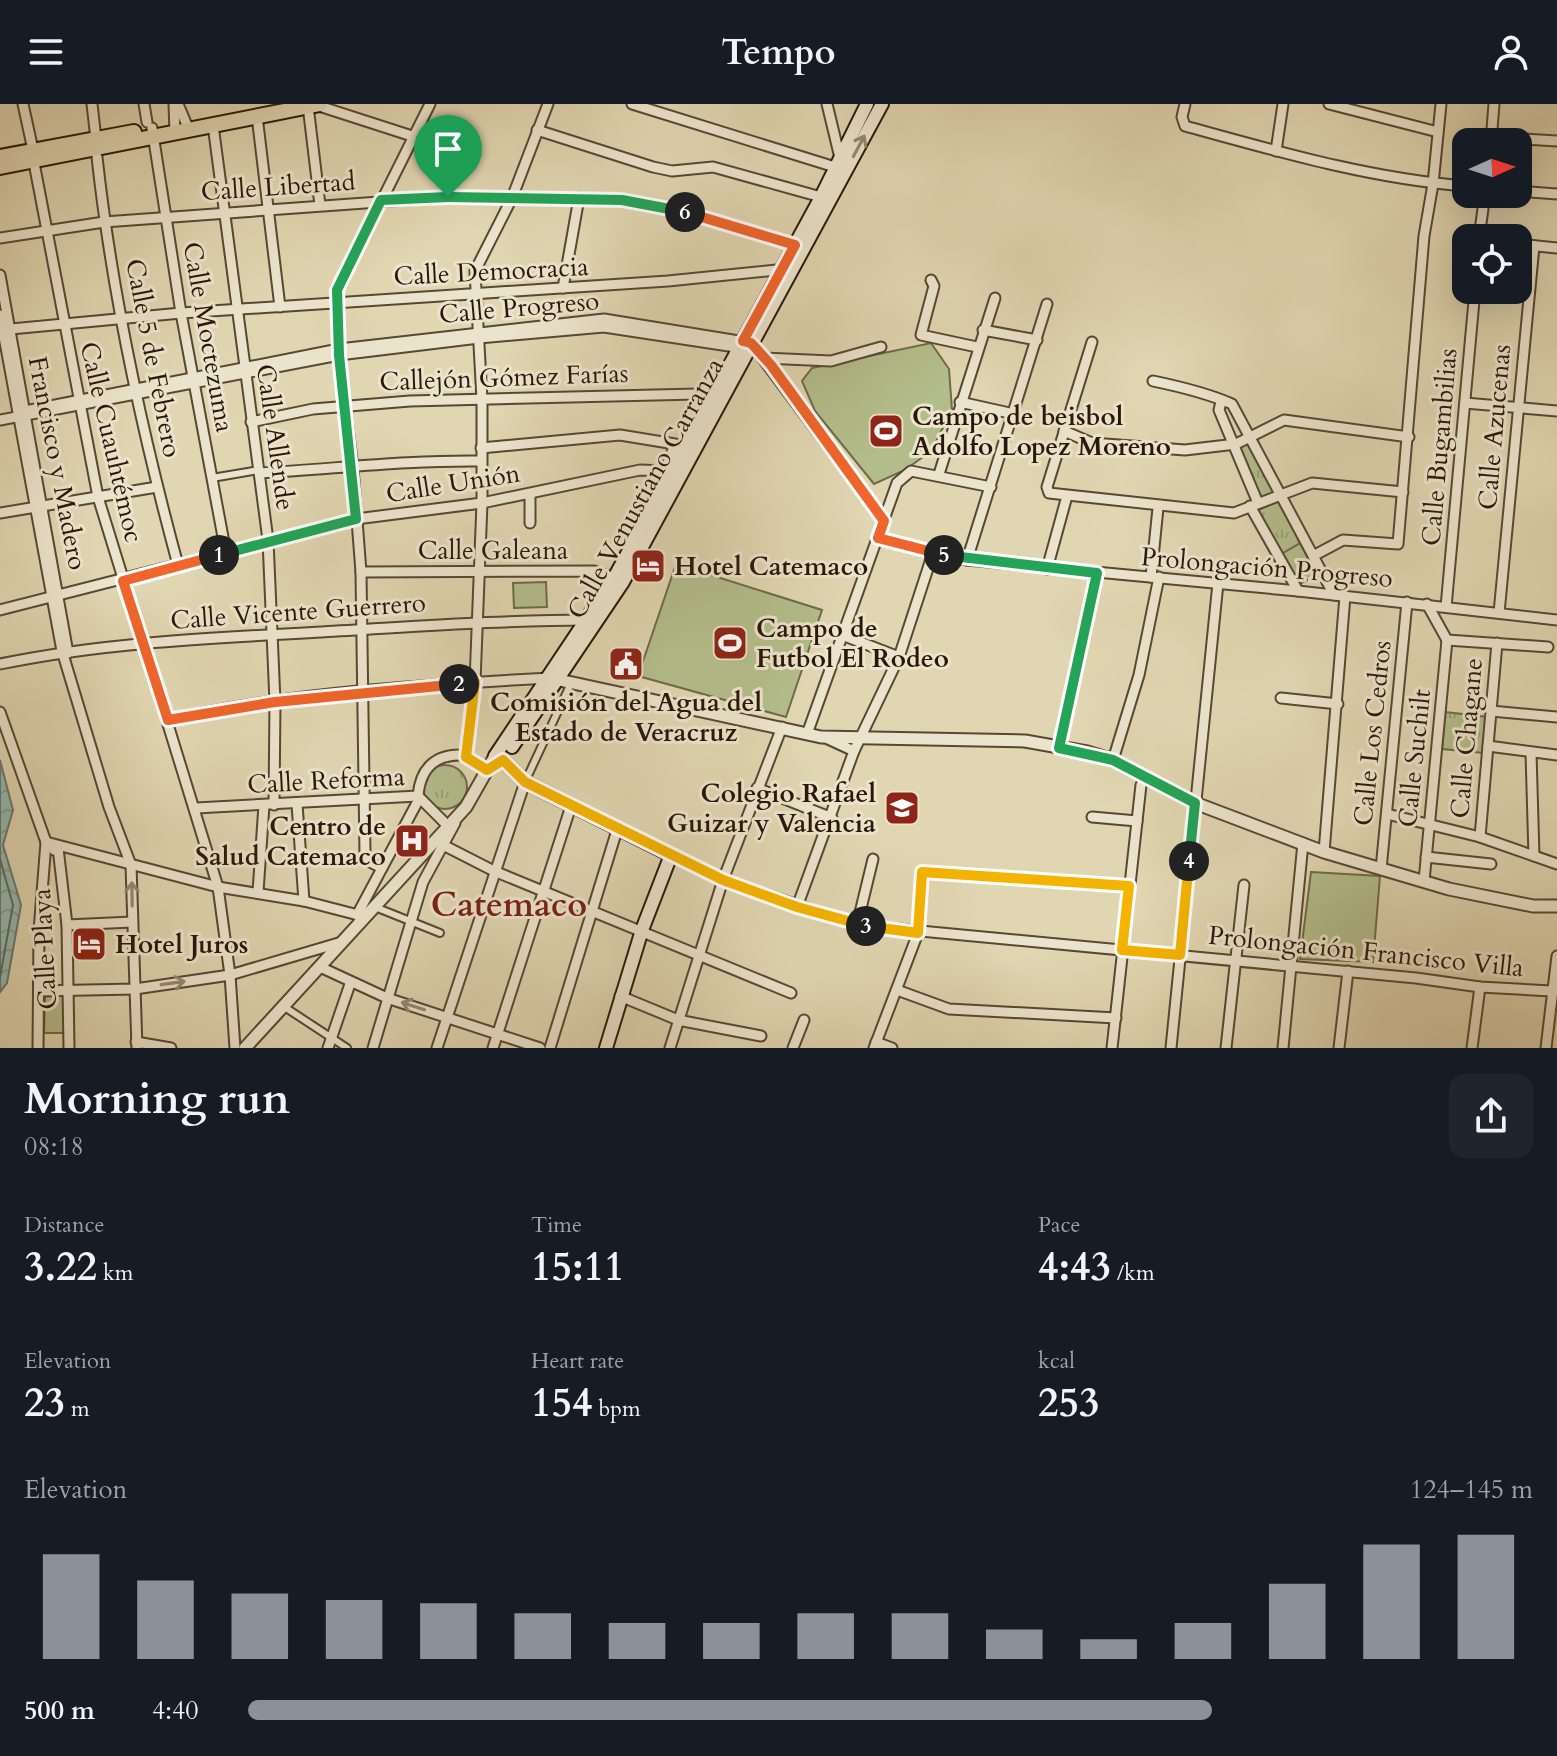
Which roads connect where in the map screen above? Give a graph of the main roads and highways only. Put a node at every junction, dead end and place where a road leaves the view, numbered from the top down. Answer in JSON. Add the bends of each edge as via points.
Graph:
{"nodes":[{"id":1,"x":276,"y":104,"type":"edge"},
{"id":2,"x":867,"y":104,"type":"edge"},
{"id":3,"x":882,"y":104,"type":"edge"},
{"id":4,"x":315,"y":105,"type":"edge"},
{"id":5,"x":182,"y":127,"type":"junction"},
{"id":6,"x":124,"y":138,"type":"junction"},
{"id":7,"x":0,"y":157,"type":"edge"},
{"id":8,"x":0,"y":167,"type":"edge"},
{"id":9,"x":787,"y":270,"type":"junction"},
{"id":10,"x":750,"y":348,"type":"junction"},
{"id":11,"x":671,"y":474,"type":"junction"},
{"id":12,"x":606,"y":1048,"type":"edge"}],
"edges":[{"from":1,"to":5,"type":"main road"},
{"from":2,"to":9,"type":"main road","name":"Calle Venustiano Carranza"},
{"from":9,"to":3,"type":"main road","name":"Calle Venustiano Carranza","one_way":true},
{"from":4,"to":5,"type":"main road"},
{"from":5,"to":6,"type":"main road"},
{"from":6,"to":7,"type":"main road"},
{"from":6,"to":8,"type":"main road"},
{"from":9,"to":10,"type":"main road","name":"Calle Venustiano Carranza"},
{"from":10,"to":11,"type":"main road","name":"Calle Venustiano Carranza"},
{"from":10,"to":11,"type":"main road","name":"Calle Venustiano Carranza","via":[[708,402]]},
{"from":11,"to":12,"type":"main road","name":"Calle Venustiano Carranza","via":[[619,580],[561,679],[499,758],[525,782],[671,855]]}]}
